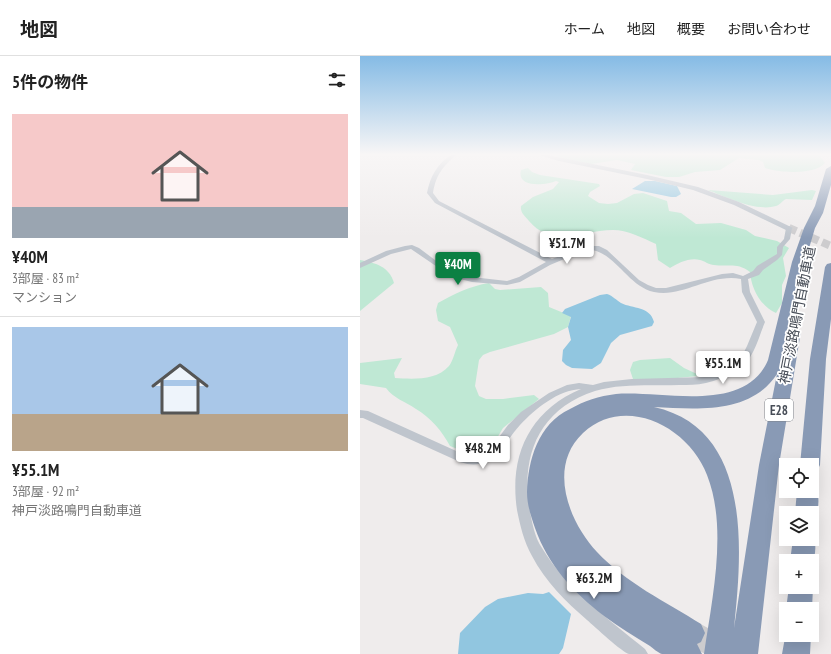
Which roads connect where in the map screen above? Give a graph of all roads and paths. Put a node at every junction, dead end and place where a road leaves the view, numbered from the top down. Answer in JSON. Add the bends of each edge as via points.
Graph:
{"nodes":[{"id":1,"x":433,"y":183,"type":"edge"},
{"id":2,"x":673,"y":183,"type":"edge"},
{"id":3,"x":827,"y":183,"type":"edge"},
{"id":4,"x":821,"y":204,"type":"junction"},
{"id":5,"x":789,"y":228,"type":"joint"},
{"id":6,"x":552,"y":262,"type":"junction"},
{"id":7,"x":360,"y":266,"type":"edge"},
{"id":8,"x":831,"y":266,"type":"edge"},
{"id":9,"x":744,"y":278,"type":"junction"},
{"id":10,"x":591,"y":388,"type":"junction"},
{"id":11,"x":360,"y":414,"type":"edge"},
{"id":12,"x":811,"y":458,"type":"edge"},
{"id":13,"x":692,"y":633,"type":"tunnel mouth"},
{"id":14,"x":797,"y":642,"type":"edge"},
{"id":15,"x":640,"y":654,"type":"edge"},
{"id":16,"x":688,"y":654,"type":"edge"},
{"id":17,"x":718,"y":654,"type":"edge"},
{"id":18,"x":744,"y":654,"type":"edge"},
{"id":19,"x":796,"y":654,"type":"edge"}],
"edges":[{"from":1,"to":6,"type":"street","via":[[430,193],[432,197]]},
{"from":2,"to":5,"type":"street","via":[[735,204]]},
{"from":3,"to":4,"type":"highway","name":"神戸淡路鳴門自動車道","number":"E28"},
{"from":4,"to":16,"type":"highway","via":[[796,270],[776,361],[758,385],[726,400],[704,402],[626,399],[600,402],[583,408],[566,419],[542,451],[538,474],[538,499],[544,526],[556,551],[597,595]]},
{"from":4,"to":18,"type":"highway","name":"神戸淡路鳴門自動車道","number":"E28","via":[[795,318],[768,465]]},
{"from":5,"to":9,"type":"street","via":[[787,239],[780,247],[780,254],[775,260]]},
{"from":6,"to":7,"type":"street","via":[[512,283],[450,273],[414,248],[390,252]]},
{"from":6,"to":9,"type":"street","via":[[587,247],[600,249],[642,286],[655,290],[671,289],[706,279],[736,276]]},
{"from":8,"to":12,"type":"highway","name":"神戸淡路鳴門自動車道","number":"E28","via":[[818,359]]},
{"from":9,"to":10,"type":"street","via":[[746,292],[761,322],[746,358],[740,363],[705,380],[615,384]]},
{"from":10,"to":11,"type":"street","via":[[579,386],[552,395],[512,427],[494,452],[487,457],[471,461]]},
{"from":10,"to":15,"type":"street","via":[[560,404],[534,431],[523,457],[520,481],[522,504],[533,545],[557,581],[582,608]]},
{"from":13,"to":17,"type":"highway","via":[[608,579],[588,560],[564,525],[555,495],[556,460],[572,432],[598,415],[628,410],[648,412],[666,418],[696,439],[708,455],[725,498],[728,525]]},
{"from":14,"to":19,"type":"highway"}]}
